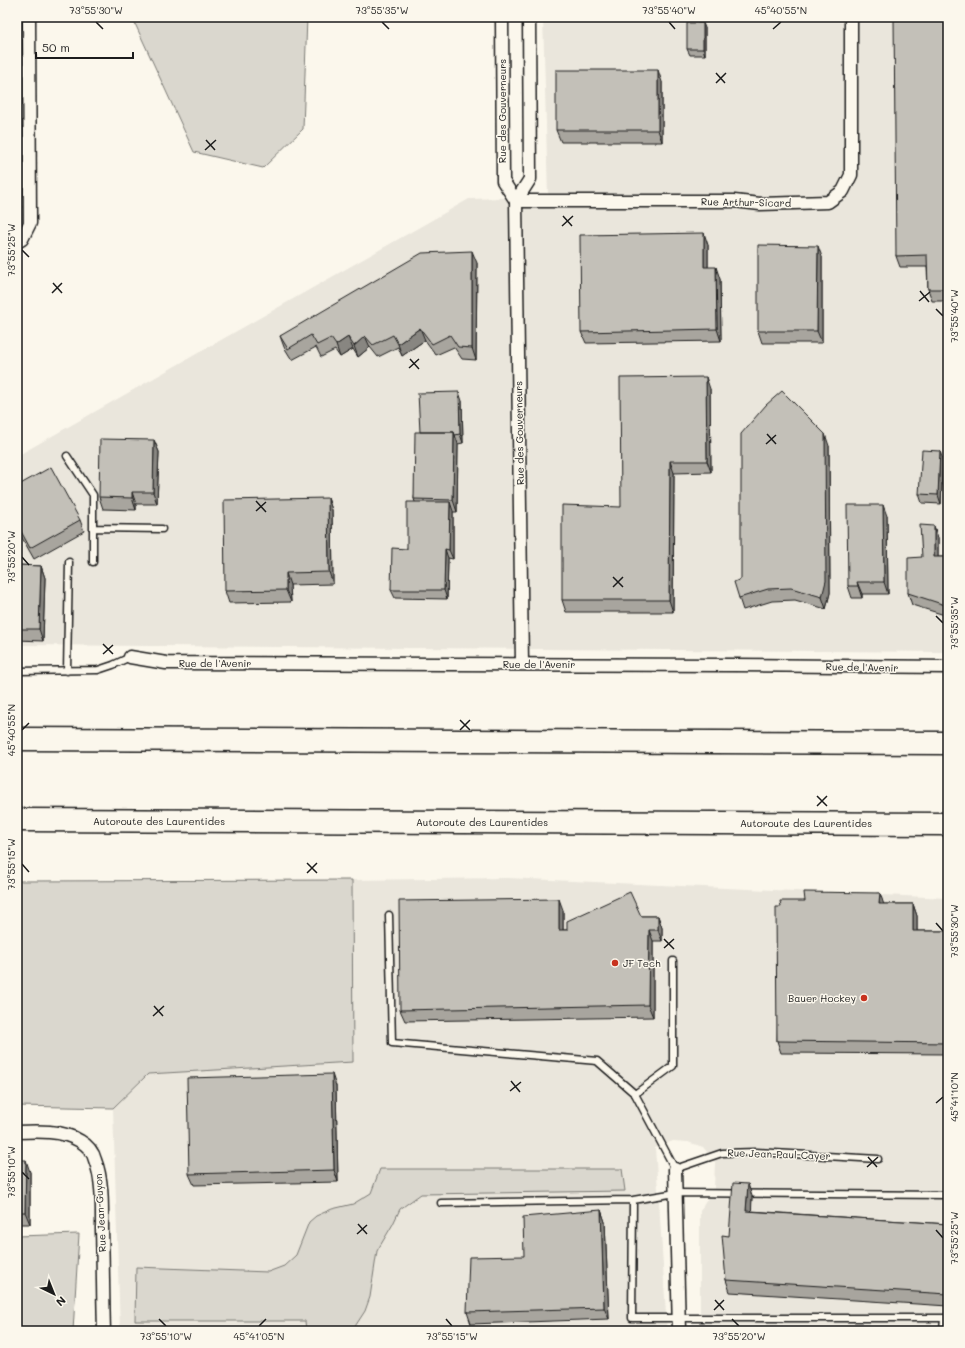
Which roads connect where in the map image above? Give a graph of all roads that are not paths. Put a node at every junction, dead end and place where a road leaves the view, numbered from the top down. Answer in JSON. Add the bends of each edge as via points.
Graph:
{"nodes":[{"id":1,"x":29,"y":17,"type":"edge"},
{"id":2,"x":502,"y":17,"type":"edge"},
{"id":3,"x":529,"y":17,"type":"edge"},
{"id":4,"x":851,"y":17,"type":"edge"},
{"id":5,"x":516,"y":201,"type":"junction"},
{"id":6,"x":17,"y":242,"type":"edge"},
{"id":7,"x":66,"y":456,"type":"dead end"},
{"id":8,"x":93,"y":528,"type":"junction"},
{"id":9,"x":162,"y":529,"type":"dead end"},
{"id":10,"x":69,"y":562,"type":"dead end"},
{"id":11,"x":93,"y":562,"type":"dead end"},
{"id":12,"x":130,"y":657,"type":"joint"},
{"id":13,"x":522,"y":664,"type":"junction"},
{"id":14,"x":948,"y":667,"type":"edge"},
{"id":15,"x":17,"y":671,"type":"edge"},
{"id":16,"x":67,"y":671,"type":"junction"},
{"id":17,"x":17,"y":740,"type":"edge"},
{"id":18,"x":948,"y":743,"type":"edge"},
{"id":19,"x":17,"y":820,"type":"edge"},
{"id":20,"x":948,"y":824,"type":"edge"},
{"id":21,"x":389,"y":915,"type":"dead end"},
{"id":22,"x":673,"y":961,"type":"dead end"},
{"id":23,"x":635,"y":1094,"type":"junction"},
{"id":24,"x":17,"y":1132,"type":"edge"},
{"id":25,"x":878,"y":1159,"type":"dead end"},
{"id":26,"x":676,"y":1169,"type":"junction"},
{"id":27,"x":676,"y":1193,"type":"junction"},
{"id":28,"x":948,"y":1195,"type":"edge"},
{"id":29,"x":633,"y":1200,"type":"junction"},
{"id":30,"x":441,"y":1203,"type":"dead end"},
{"id":31,"x":678,"y":1317,"type":"junction"},
{"id":32,"x":946,"y":1318,"type":"edge"},
{"id":33,"x":104,"y":1331,"type":"edge"},
{"id":34,"x":678,"y":1331,"type":"edge"},
{"id":35,"x":943,"y":1331,"type":"edge"}],
"edges":[{"from":1,"to":6,"type":"street","via":[[30,223],[22,239]]},
{"from":2,"to":5,"type":"street","name":"Rue des Gouverneurs","via":[[503,181]]},
{"from":3,"to":5,"type":"street","via":[[530,179]]},
{"from":4,"to":5,"type":"street","name":"Rue Arthur-Sicard","via":[[851,175],[843,191],[828,202],[760,204],[734,201]]},
{"from":5,"to":13,"type":"street","name":"Rue des Gouverneurs"},
{"from":7,"to":8,"type":"lane","via":[[92,495]]},
{"from":8,"to":9,"type":"lane"},
{"from":8,"to":11,"type":"lane"},
{"from":10,"to":16,"type":"lane"},
{"from":12,"to":13,"type":"street","name":"Rue de l'Avenir","via":[[166,663]]},
{"from":12,"to":16,"type":"lane","via":[[98,670]]},
{"from":13,"to":14,"type":"street","name":"Rue de l'Avenir"},
{"from":15,"to":16,"type":"lane"},
{"from":17,"to":18,"type":"highway"},
{"from":19,"to":20,"type":"highway","name":"Autoroute des Laurentides"},
{"from":21,"to":23,"type":"lane","via":[[392,1043],[597,1061]]},
{"from":22,"to":23,"type":"lane","via":[[673,1066]]},
{"from":23,"to":26,"type":"lane"},
{"from":24,"to":33,"type":"street","name":"Rue Jean-Guyon","via":[[46,1132],[74,1138],[89,1150],[95,1160],[101,1202]]},
{"from":25,"to":26,"type":"lane","name":"Rue Jean-Paul-Cayer","via":[[756,1152],[722,1153]]},
{"from":26,"to":27,"type":"street"},
{"from":27,"to":28,"type":"lane"},
{"from":27,"to":29,"type":"lane"},
{"from":27,"to":31,"type":"street"},
{"from":29,"to":30,"type":"lane"},
{"from":29,"to":31,"type":"lane","via":[[632,1318]]},
{"from":31,"to":32,"type":"lane"},
{"from":31,"to":34,"type":"street"},
{"from":32,"to":35,"type":"lane"}]}
